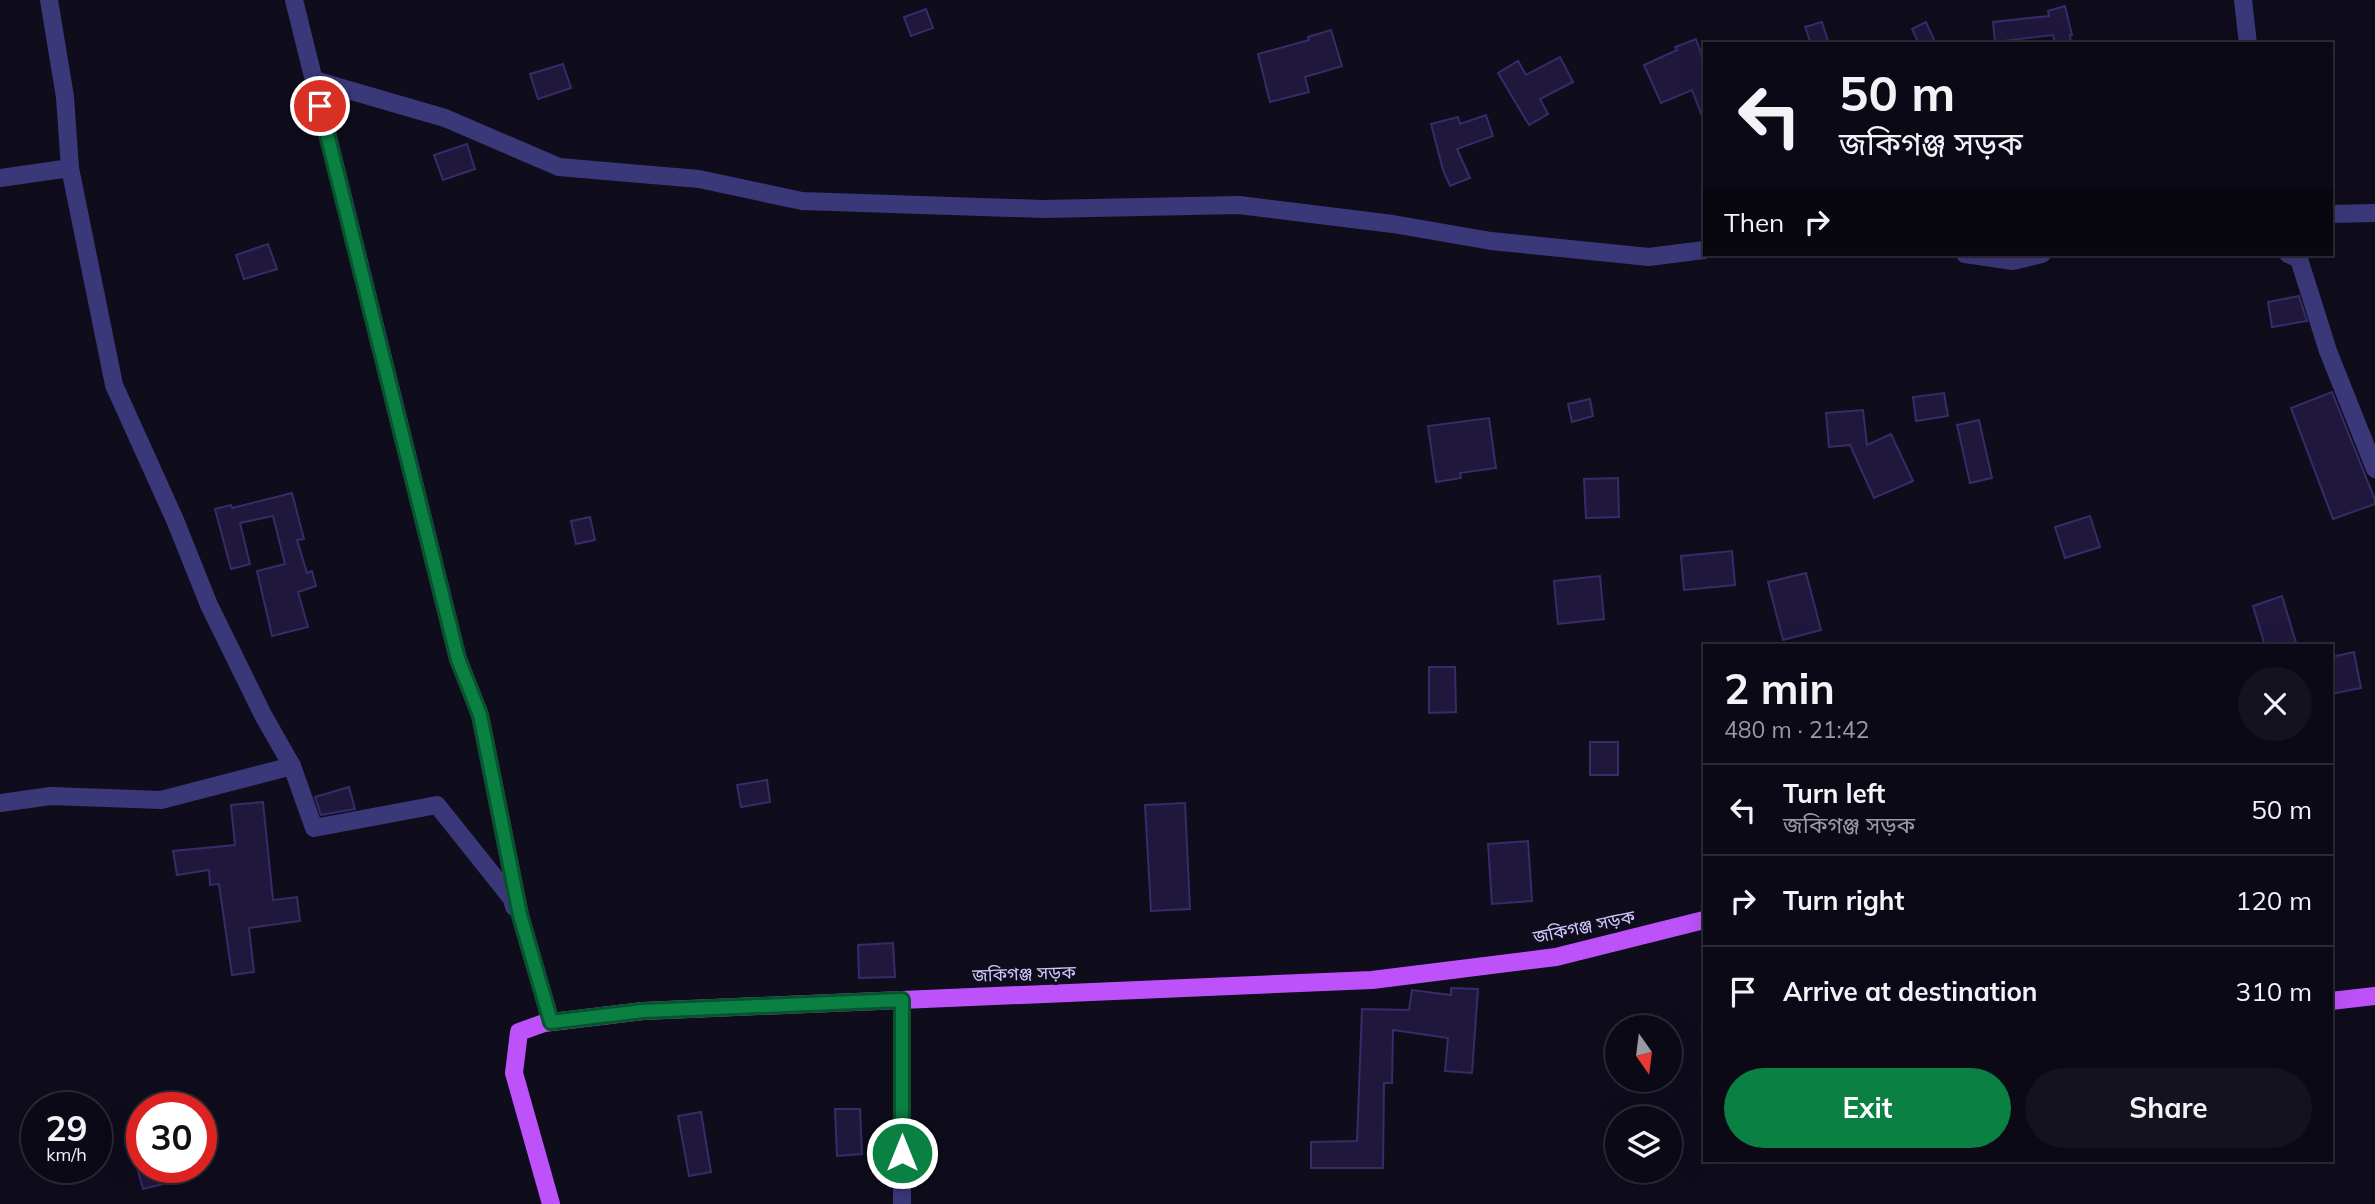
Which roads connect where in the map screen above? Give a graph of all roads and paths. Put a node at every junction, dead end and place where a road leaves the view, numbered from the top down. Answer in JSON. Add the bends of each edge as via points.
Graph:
{"nodes":[{"id":1,"x":49,"y":0,"type":"edge"},
{"id":2,"x":294,"y":0,"type":"edge"},
{"id":3,"x":2243,"y":0,"type":"edge"},
{"id":4,"x":2248,"y":42,"type":"edge"},
{"id":5,"x":314,"y":80,"type":"junction"},
{"id":6,"x":70,"y":168,"type":"junction"},
{"id":7,"x":0,"y":178,"type":"edge"},
{"id":8,"x":2375,"y":213,"type":"edge"},
{"id":9,"x":2333,"y":214,"type":"edge"},
{"id":10,"x":1703,"y":250,"type":"edge"},
{"id":11,"x":1979,"y":256,"type":"edge"},
{"id":12,"x":2034,"y":256,"type":"edge"},
{"id":13,"x":2293,"y":256,"type":"edge"},
{"id":14,"x":2375,"y":469,"type":"edge"},
{"id":15,"x":292,"y":766,"type":"junction"},
{"id":16,"x":0,"y":803,"type":"edge"},
{"id":17,"x":1703,"y":920,"type":"edge"},
{"id":18,"x":2375,"y":996,"type":"edge"},
{"id":19,"x":902,"y":1000,"type":"junction"},
{"id":20,"x":2333,"y":1001,"type":"edge"},
{"id":21,"x":547,"y":1022,"type":"junction"},
{"id":22,"x":551,"y":1204,"type":"edge"},
{"id":23,"x":902,"y":1204,"type":"edge"}],
"edges":[{"from":1,"to":6,"type":"street","via":[[65,97]]},
{"from":2,"to":5,"type":"street"},
{"from":3,"to":4,"type":"street"},
{"from":5,"to":10,"type":"street","via":[[446,118],[559,167],[699,179],[802,201],[1044,209],[1239,205],[1491,241],[1649,257]]},
{"from":5,"to":21,"type":"street","via":[[458,659],[480,715],[520,915]]},
{"from":6,"to":7,"type":"street"},
{"from":6,"to":15,"type":"street","via":[[114,385],[209,605]]},
{"from":8,"to":9,"type":"street"},
{"from":11,"to":12,"type":"street","via":[[2013,261]]},
{"from":13,"to":14,"type":"street","via":[[2300,259],[2328,351]]},
{"from":15,"to":16,"type":"street","via":[[161,800],[51,796]]},
{"from":15,"to":21,"type":"street","via":[[314,828],[437,805],[512,900]]},
{"from":17,"to":19,"type":"main road","name":"জকিগঞ্জ সড়ক","via":[[1556,957],[1372,980]]},
{"from":18,"to":20,"type":"main road"},
{"from":19,"to":21,"type":"main road","name":"জকিগঞ্জ সড়ক","via":[[643,1011]]},
{"from":19,"to":23,"type":"street"},
{"from":21,"to":22,"type":"main road","name":"জকিগঞ্জ সড়ক","via":[[519,1032],[514,1073]]}]}
